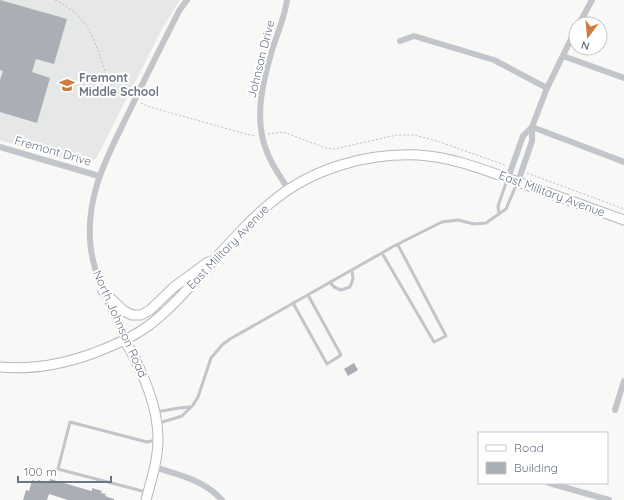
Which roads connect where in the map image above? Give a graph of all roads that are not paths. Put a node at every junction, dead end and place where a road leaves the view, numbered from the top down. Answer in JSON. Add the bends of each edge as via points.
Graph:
{"nodes":[{"id":1,"x":187,"y":0,"type":"edge"},
{"id":2,"x":287,"y":0,"type":"edge"},
{"id":3,"x":592,"y":0,"type":"edge"},
{"id":4,"x":583,"y":16,"type":"edge"},
{"id":5,"x":400,"y":41,"type":"dead end"},
{"id":6,"x":568,"y":46,"type":"edge"},
{"id":7,"x":563,"y":56,"type":"junction"},
{"id":8,"x":624,"y":78,"type":"edge"},
{"id":9,"x":547,"y":88,"type":"junction"},
{"id":10,"x":532,"y":127,"type":"junction"},
{"id":11,"x":0,"y":147,"type":"edge"},
{"id":12,"x":624,"y":162,"type":"edge"},
{"id":13,"x":99,"y":176,"type":"junction"},
{"id":14,"x":508,"y":178,"type":"junction"},
{"id":15,"x":518,"y":182,"type":"junction"},
{"id":16,"x":288,"y":190,"type":"junction"},
{"id":17,"x":499,"y":214,"type":"junction"},
{"id":18,"x":624,"y":220,"type":"edge"},
{"id":19,"x":398,"y":245,"type":"junction"},
{"id":20,"x":382,"y":253,"type":"junction"},
{"id":21,"x":219,"y":254,"type":"junction"},
{"id":22,"x":352,"y":270,"type":"junction"},
{"id":23,"x":330,"y":282,"type":"junction"},
{"id":24,"x":103,"y":291,"type":"junction"},
{"id":25,"x":308,"y":295,"type":"junction"},
{"id":26,"x":294,"y":303,"type":"junction"},
{"id":27,"x":125,"y":341,"type":"junction"},
{"id":28,"x":0,"y":368,"type":"edge"},
{"id":29,"x":624,"y":381,"type":"edge"},
{"id":30,"x":622,"y":393,"type":"edge"},
{"id":31,"x":190,"y":407,"type":"junction"},
{"id":32,"x":615,"y":410,"type":"dead end"},
{"id":33,"x":154,"y":412,"type":"junction"},
{"id":34,"x":157,"y":424,"type":"junction"},
{"id":35,"x":158,"y":440,"type":"junction"},
{"id":36,"x":154,"y":467,"type":"junction"},
{"id":37,"x":553,"y":484,"type":"edge"},
{"id":38,"x":147,"y":496,"type":"edge"},
{"id":39,"x":222,"y":500,"type":"edge"},
{"id":40,"x":609,"y":500,"type":"edge"}],
"edges":[{"from":1,"to":13,"type":"street","name":"North Johnson Road","via":[[179,11]]},
{"from":2,"to":16,"type":"street","name":"Johnson Drive","via":[[263,86],[260,113],[261,135],[266,152]]},
{"from":3,"to":4,"type":"street"},
{"from":5,"to":9,"type":"street","via":[[414,36],[494,60]]},
{"from":6,"to":7,"type":"street"},
{"from":7,"to":8,"type":"street"},
{"from":7,"to":9,"type":"street"},
{"from":9,"to":10,"type":"street"},
{"from":10,"to":12,"type":"street"},
{"from":10,"to":14,"type":"street","via":[[523,136]]},
{"from":10,"to":15,"type":"street","via":[[532,141]]},
{"from":11,"to":13,"type":"street","name":"Fremont Drive"},
{"from":13,"to":24,"type":"street","name":"North Johnson Road","via":[[90,233],[93,258]]},
{"from":14,"to":15,"type":"main road","name":"East Military Avenue"},
{"from":14,"to":16,"type":"main road","name":"East Military Avenue","via":[[451,160],[401,155],[351,162],[317,174]]},
{"from":14,"to":17,"type":"lane","via":[[498,206]]},
{"from":15,"to":17,"type":"lane","via":[[506,209]]},
{"from":15,"to":18,"type":"main road","name":"East Military Avenue"},
{"from":16,"to":21,"type":"main road","name":"East Military Avenue","via":[[259,213]]},
{"from":17,"to":19,"type":"lane","via":[[486,223],[474,224],[458,220],[442,222]]},
{"from":19,"to":20,"type":"lane"},
{"from":19,"to":20,"type":"lane","via":[[446,336],[434,342]]},
{"from":20,"to":22,"type":"lane"},
{"from":21,"to":24,"type":"main road","via":[[141,315],[132,315],[124,311]]},
{"from":21,"to":27,"type":"main road","name":"East Military Avenue","via":[[167,310]]},
{"from":22,"to":23,"type":"lane"},
{"from":22,"to":23,"type":"lane","via":[[353,279],[350,287],[341,290]]},
{"from":23,"to":25,"type":"lane"},
{"from":24,"to":27,"type":"street","name":"North Johnson Road"},
{"from":25,"to":26,"type":"lane"},
{"from":25,"to":26,"type":"lane","via":[[341,355],[327,364]]},
{"from":26,"to":31,"type":"lane","via":[[222,345],[211,358],[198,397]]},
{"from":27,"to":28,"type":"main road","name":"East Military Avenue","via":[[48,366]]},
{"from":27,"to":33,"type":"main road","name":"North Johnson Road","via":[[143,375]]},
{"from":29,"to":30,"type":"street"},
{"from":30,"to":32,"type":"street"},
{"from":31,"to":33,"type":"lane"},
{"from":31,"to":34,"type":"lane","via":[[182,416]]},
{"from":33,"to":34,"type":"main road","name":"North Johnson Road"},
{"from":34,"to":35,"type":"main road","name":"North Johnson Road"},
{"from":35,"to":36,"type":"main road","name":"North Johnson Road"},
{"from":35,"to":38,"type":"lane","via":[[147,442],[70,422],[58,469]]},
{"from":36,"to":38,"type":"main road","name":"North Johnson Road"},
{"from":36,"to":39,"type":"street","via":[[204,485]]},
{"from":37,"to":40,"type":"street"}]}
